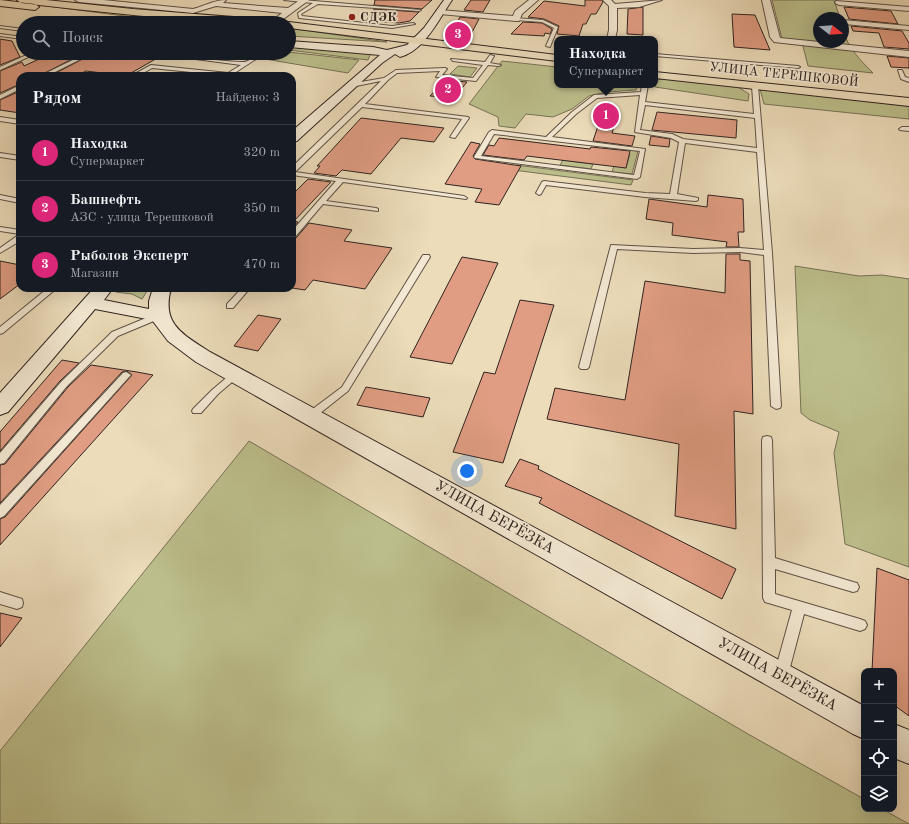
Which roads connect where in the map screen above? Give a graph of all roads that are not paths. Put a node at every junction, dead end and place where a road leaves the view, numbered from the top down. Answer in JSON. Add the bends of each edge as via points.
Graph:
{"nodes":[{"id":1,"x":21,"y":0,"type":"edge"},
{"id":2,"x":79,"y":0,"type":"edge"},
{"id":3,"x":222,"y":0,"type":"edge"},
{"id":4,"x":286,"y":0,"type":"edge"},
{"id":5,"x":448,"y":0,"type":"edge"},
{"id":6,"x":534,"y":0,"type":"edge"},
{"id":7,"x":658,"y":0,"type":"edge"},
{"id":8,"x":766,"y":0,"type":"edge"},
{"id":9,"x":304,"y":1,"type":"edge"},
{"id":10,"x":0,"y":3,"type":"edge"},
{"id":11,"x":316,"y":3,"type":"junction"},
{"id":12,"x":610,"y":3,"type":"edge"},
{"id":13,"x":214,"y":4,"type":"junction"},
{"id":14,"x":353,"y":5,"type":"junction"},
{"id":15,"x":388,"y":8,"type":"junction"},
{"id":16,"x":909,"y":8,"type":"edge"},
{"id":17,"x":419,"y":10,"type":"dead end"},
{"id":18,"x":291,"y":11,"type":"junction"},
{"id":19,"x":345,"y":11,"type":"dead end"},
{"id":20,"x":440,"y":12,"type":"junction"},
{"id":21,"x":849,"y":12,"type":"edge"},
{"id":22,"x":383,"y":14,"type":"dead end"},
{"id":23,"x":849,"y":15,"type":"edge"},
{"id":24,"x":111,"y":16,"type":"edge"},
{"id":25,"x":180,"y":16,"type":"edge"},
{"id":26,"x":284,"y":16,"type":"edge"},
{"id":27,"x":516,"y":19,"type":"junction"},
{"id":28,"x":358,"y":20,"type":"dead end"},
{"id":29,"x":0,"y":22,"type":"edge"},
{"id":30,"x":16,"y":24,"type":"edge"},
{"id":31,"x":354,"y":24,"type":"junction"},
{"id":32,"x":414,"y":24,"type":"dead end"},
{"id":33,"x":0,"y":27,"type":"edge"},
{"id":34,"x":296,"y":27,"type":"edge"},
{"id":35,"x":909,"y":28,"type":"edge"},
{"id":36,"x":16,"y":29,"type":"edge"},
{"id":37,"x":0,"y":35,"type":"edge"},
{"id":38,"x":612,"y":36,"type":"edge"},
{"id":39,"x":16,"y":37,"type":"edge"},
{"id":40,"x":296,"y":38,"type":"edge"},
{"id":41,"x":849,"y":39,"type":"dead end"},
{"id":42,"x":296,"y":44,"type":"edge"},
{"id":43,"x":414,"y":45,"type":"junction"},
{"id":44,"x":548,"y":46,"type":"dead end"},
{"id":45,"x":855,"y":48,"type":"junction"},
{"id":46,"x":388,"y":54,"type":"junction"},
{"id":47,"x":909,"y":54,"type":"edge"},
{"id":48,"x":658,"y":55,"type":"edge"},
{"id":49,"x":456,"y":56,"type":"junction"},
{"id":50,"x":554,"y":58,"type":"edge"},
{"id":51,"x":20,"y":60,"type":"edge"},
{"id":52,"x":76,"y":60,"type":"edge"},
{"id":53,"x":213,"y":60,"type":"edge"},
{"id":54,"x":253,"y":60,"type":"edge"},
{"id":55,"x":489,"y":60,"type":"junction"},
{"id":56,"x":158,"y":63,"type":"dead end"},
{"id":57,"x":246,"y":64,"type":"junction"},
{"id":58,"x":554,"y":64,"type":"edge"},
{"id":59,"x":499,"y":65,"type":"dead end"},
{"id":60,"x":151,"y":66,"type":"junction"},
{"id":61,"x":371,"y":66,"type":"junction"},
{"id":62,"x":798,"y":67,"type":"dead end"},
{"id":63,"x":658,"y":68,"type":"edge"},
{"id":64,"x":0,"y":69,"type":"edge"},
{"id":65,"x":445,"y":69,"type":"junction"},
{"id":66,"x":900,"y":71,"type":"dead end"},
{"id":67,"x":51,"y":72,"type":"edge"},
{"id":68,"x":141,"y":72,"type":"edge"},
{"id":69,"x":197,"y":72,"type":"edge"},
{"id":70,"x":234,"y":72,"type":"edge"},
{"id":71,"x":658,"y":74,"type":"edge"},
{"id":72,"x":386,"y":79,"type":"junction"},
{"id":73,"x":909,"y":80,"type":"edge"},
{"id":74,"x":351,"y":85,"type":"junction"},
{"id":75,"x":755,"y":86,"type":"junction"},
{"id":76,"x":644,"y":88,"type":"edge"},
{"id":77,"x":16,"y":89,"type":"edge"},
{"id":78,"x":643,"y":93,"type":"junction"},
{"id":79,"x":909,"y":95,"type":"edge"},
{"id":80,"x":0,"y":97,"type":"edge"},
{"id":81,"x":909,"y":102,"type":"edge"},
{"id":82,"x":642,"y":103,"type":"junction"},
{"id":83,"x":361,"y":105,"type":"junction"},
{"id":84,"x":756,"y":116,"type":"junction"},
{"id":85,"x":0,"y":119,"type":"edge"},
{"id":86,"x":16,"y":121,"type":"edge"},
{"id":87,"x":902,"y":129,"type":"dead end"},
{"id":88,"x":909,"y":129,"type":"edge"},
{"id":89,"x":296,"y":134,"type":"edge"},
{"id":90,"x":453,"y":136,"type":"dead end"},
{"id":91,"x":548,"y":138,"type":"junction"},
{"id":92,"x":682,"y":141,"type":"junction"},
{"id":93,"x":759,"y":150,"type":"junction"},
{"id":94,"x":0,"y":155,"type":"edge"},
{"id":95,"x":16,"y":157,"type":"edge"},
{"id":96,"x":296,"y":168,"type":"edge"},
{"id":97,"x":296,"y":173,"type":"edge"},
{"id":98,"x":341,"y":180,"type":"junction"},
{"id":99,"x":539,"y":193,"type":"dead end"},
{"id":100,"x":673,"y":196,"type":"junction"},
{"id":101,"x":0,"y":197,"type":"edge"},
{"id":102,"x":464,"y":198,"type":"dead end"},
{"id":103,"x":696,"y":199,"type":"dead end"},
{"id":104,"x":16,"y":200,"type":"edge"},
{"id":105,"x":322,"y":202,"type":"junction"},
{"id":106,"x":376,"y":210,"type":"dead end"},
{"id":107,"x":0,"y":229,"type":"edge"},
{"id":108,"x":16,"y":231,"type":"edge"},
{"id":109,"x":296,"y":231,"type":"edge"},
{"id":110,"x":16,"y":241,"type":"edge"},
{"id":111,"x":0,"y":251,"type":"edge"},
{"id":112,"x":768,"y":253,"type":"junction"},
{"id":113,"x":426,"y":257,"type":"dead end"},
{"id":114,"x":48,"y":292,"type":"edge"},
{"id":115,"x":101,"y":292,"type":"edge"},
{"id":116,"x":160,"y":292,"type":"edge"},
{"id":117,"x":242,"y":292,"type":"edge"},
{"id":118,"x":91,"y":303,"type":"junction"},
{"id":119,"x":230,"y":306,"type":"dead end"},
{"id":120,"x":158,"y":316,"type":"junction"},
{"id":121,"x":0,"y":331,"type":"edge"},
{"id":122,"x":584,"y":367,"type":"dead end"},
{"id":123,"x":126,"y":375,"type":"dead end"},
{"id":124,"x":235,"y":375,"type":"junction"},
{"id":125,"x":776,"y":406,"type":"dead end"},
{"id":126,"x":0,"y":407,"type":"edge"},
{"id":127,"x":197,"y":411,"type":"dead end"},
{"id":128,"x":310,"y":416,"type":"junction"},
{"id":129,"x":767,"y":440,"type":"dead end"},
{"id":130,"x":0,"y":460,"type":"edge"},
{"id":131,"x":0,"y":513,"type":"edge"},
{"id":132,"x":769,"y":562,"type":"junction"},
{"id":133,"x":853,"y":587,"type":"dead end"},
{"id":134,"x":0,"y":598,"type":"edge"},
{"id":135,"x":17,"y":603,"type":"dead end"},
{"id":136,"x":799,"y":607,"type":"junction"},
{"id":137,"x":860,"y":625,"type":"dead end"},
{"id":138,"x":780,"y":677,"type":"junction"},
{"id":139,"x":861,"y":721,"type":"edge"},
{"id":140,"x":897,"y":742,"type":"edge"},
{"id":141,"x":909,"y":748,"type":"edge"}],
"edges":[{"from":1,"to":25,"type":"main road"},
{"from":2,"to":13,"type":"street","via":[[193,11]]},
{"from":3,"to":13,"type":"street"},
{"from":4,"to":9,"type":"lane"},
{"from":5,"to":20,"type":"main road"},
{"from":6,"to":27,"type":"street","via":[[518,12]]},
{"from":7,"to":12,"type":"street","via":[[639,5]]},
{"from":8,"to":45,"type":"street","via":[[776,40]]},
{"from":9,"to":11,"type":"lane"},
{"from":9,"to":18,"type":"street"},
{"from":10,"to":24,"type":"main road"},
{"from":11,"to":14,"type":"lane"},
{"from":11,"to":31,"type":"lane","via":[[300,14],[300,17]]},
{"from":12,"to":38,"type":"street"},
{"from":13,"to":18,"type":"street"},
{"from":14,"to":15,"type":"lane"},
{"from":14,"to":19,"type":"lane"},
{"from":15,"to":17,"type":"lane"},
{"from":15,"to":22,"type":"lane"},
{"from":16,"to":21,"type":"street"},
{"from":18,"to":26,"type":"street"},
{"from":20,"to":27,"type":"street"},
{"from":20,"to":43,"type":"main road"},
{"from":23,"to":35,"type":"street"},
{"from":27,"to":44,"type":"lane","via":[[543,21],[556,28]]},
{"from":28,"to":31,"type":"lane"},
{"from":29,"to":30,"type":"lane"},
{"from":31,"to":32,"type":"lane","via":[[392,27]]},
{"from":33,"to":36,"type":"lane"},
{"from":34,"to":43,"type":"main road"},
{"from":37,"to":39,"type":"lane"},
{"from":40,"to":43,"type":"main road"},
{"from":41,"to":45,"type":"street"},
{"from":42,"to":46,"type":"main road","via":[[373,50]]},
{"from":43,"to":46,"type":"main road"},
{"from":43,"to":49,"type":"main road"},
{"from":43,"to":50,"type":"main road"},
{"from":43,"to":61,"type":"main road","via":[[401,54]]},
{"from":45,"to":47,"type":"street"},
{"from":46,"to":61,"type":"main road"},
{"from":48,"to":62,"type":"lane"},
{"from":49,"to":55,"type":"main road"},
{"from":49,"to":65,"type":"lane"},
{"from":51,"to":64,"type":"lane"},
{"from":52,"to":67,"type":"lane"},
{"from":53,"to":57,"type":"lane"},
{"from":54,"to":57,"type":"lane"},
{"from":55,"to":58,"type":"main road"},
{"from":55,"to":59,"type":"lane"},
{"from":55,"to":65,"type":"lane","via":[[474,80],[438,76]]},
{"from":56,"to":60,"type":"lane"},
{"from":57,"to":70,"type":"lane"},
{"from":60,"to":68,"type":"lane"},
{"from":60,"to":69,"type":"lane"},
{"from":61,"to":74,"type":"main road"},
{"from":63,"to":79,"type":"main road","name":"УЛИЦА ТЕРЕШКОВОЙ"},
{"from":65,"to":72,"type":"lane","via":[[396,72]]},
{"from":66,"to":73,"type":"lane","via":[[903,78]]},
{"from":71,"to":75,"type":"main road","name":"УЛИЦА ТЕРЕШКОВОЙ"},
{"from":72,"to":74,"type":"lane"},
{"from":72,"to":83,"type":"lane"},
{"from":74,"to":89,"type":"main road"},
{"from":75,"to":81,"type":"main road","name":"УЛИЦА ТЕРЕШКОВОЙ"},
{"from":75,"to":84,"type":"lane"},
{"from":76,"to":78,"type":"lane"},
{"from":77,"to":80,"type":"lane"},
{"from":78,"to":82,"type":"lane"},
{"from":78,"to":91,"type":"lane","via":[[596,96]]},
{"from":82,"to":84,"type":"lane"},
{"from":82,"to":92,"type":"lane","via":[[637,131],[672,136]]},
{"from":83,"to":90,"type":"lane","via":[[466,118]]},
{"from":83,"to":96,"type":"lane"},
{"from":84,"to":93,"type":"lane"},
{"from":85,"to":86,"type":"lane"},
{"from":87,"to":88,"type":"lane"},
{"from":91,"to":91,"type":"lane","via":[[492,132],[477,157],[637,177],[643,150]]},
{"from":92,"to":93,"type":"lane"},
{"from":92,"to":100,"type":"lane"},
{"from":93,"to":112,"type":"lane"},
{"from":94,"to":95,"type":"lane"},
{"from":97,"to":98,"type":"lane"},
{"from":98,"to":102,"type":"lane"},
{"from":98,"to":105,"type":"lane"},
{"from":99,"to":100,"type":"lane","via":[[544,183]]},
{"from":100,"to":103,"type":"lane"},
{"from":101,"to":104,"type":"lane"},
{"from":105,"to":106,"type":"lane"},
{"from":105,"to":109,"type":"lane"},
{"from":107,"to":108,"type":"lane"},
{"from":110,"to":111,"type":"lane"},
{"from":112,"to":122,"type":"lane","via":[[614,247]]},
{"from":112,"to":125,"type":"lane"},
{"from":113,"to":128,"type":"lane","via":[[345,389]]},
{"from":114,"to":121,"type":"lane"},
{"from":115,"to":118,"type":"main road"},
{"from":116,"to":120,"type":"main road"},
{"from":117,"to":119,"type":"lane"},
{"from":118,"to":120,"type":"main road"},
{"from":118,"to":126,"type":"main road"},
{"from":120,"to":124,"type":"main road","name":"УЛИЦА БЕРЁЗКА","via":[[181,341],[202,357]]},
{"from":120,"to":130,"type":"lane","via":[[115,334],[64,384]]},
{"from":123,"to":131,"type":"lane"},
{"from":124,"to":127,"type":"lane"},
{"from":124,"to":128,"type":"main road","name":"УЛИЦА БЕРЁЗКА"},
{"from":128,"to":138,"type":"main road","name":"УЛИЦА БЕРЁЗКА"},
{"from":129,"to":132,"type":"lane"},
{"from":132,"to":133,"type":"lane"},
{"from":132,"to":136,"type":"lane","via":[[769,598]]},
{"from":134,"to":135,"type":"lane"},
{"from":136,"to":137,"type":"lane"},
{"from":136,"to":138,"type":"lane"},
{"from":138,"to":139,"type":"main road","name":"УЛИЦА БЕРЁЗКА"},
{"from":140,"to":141,"type":"main road"}]}
